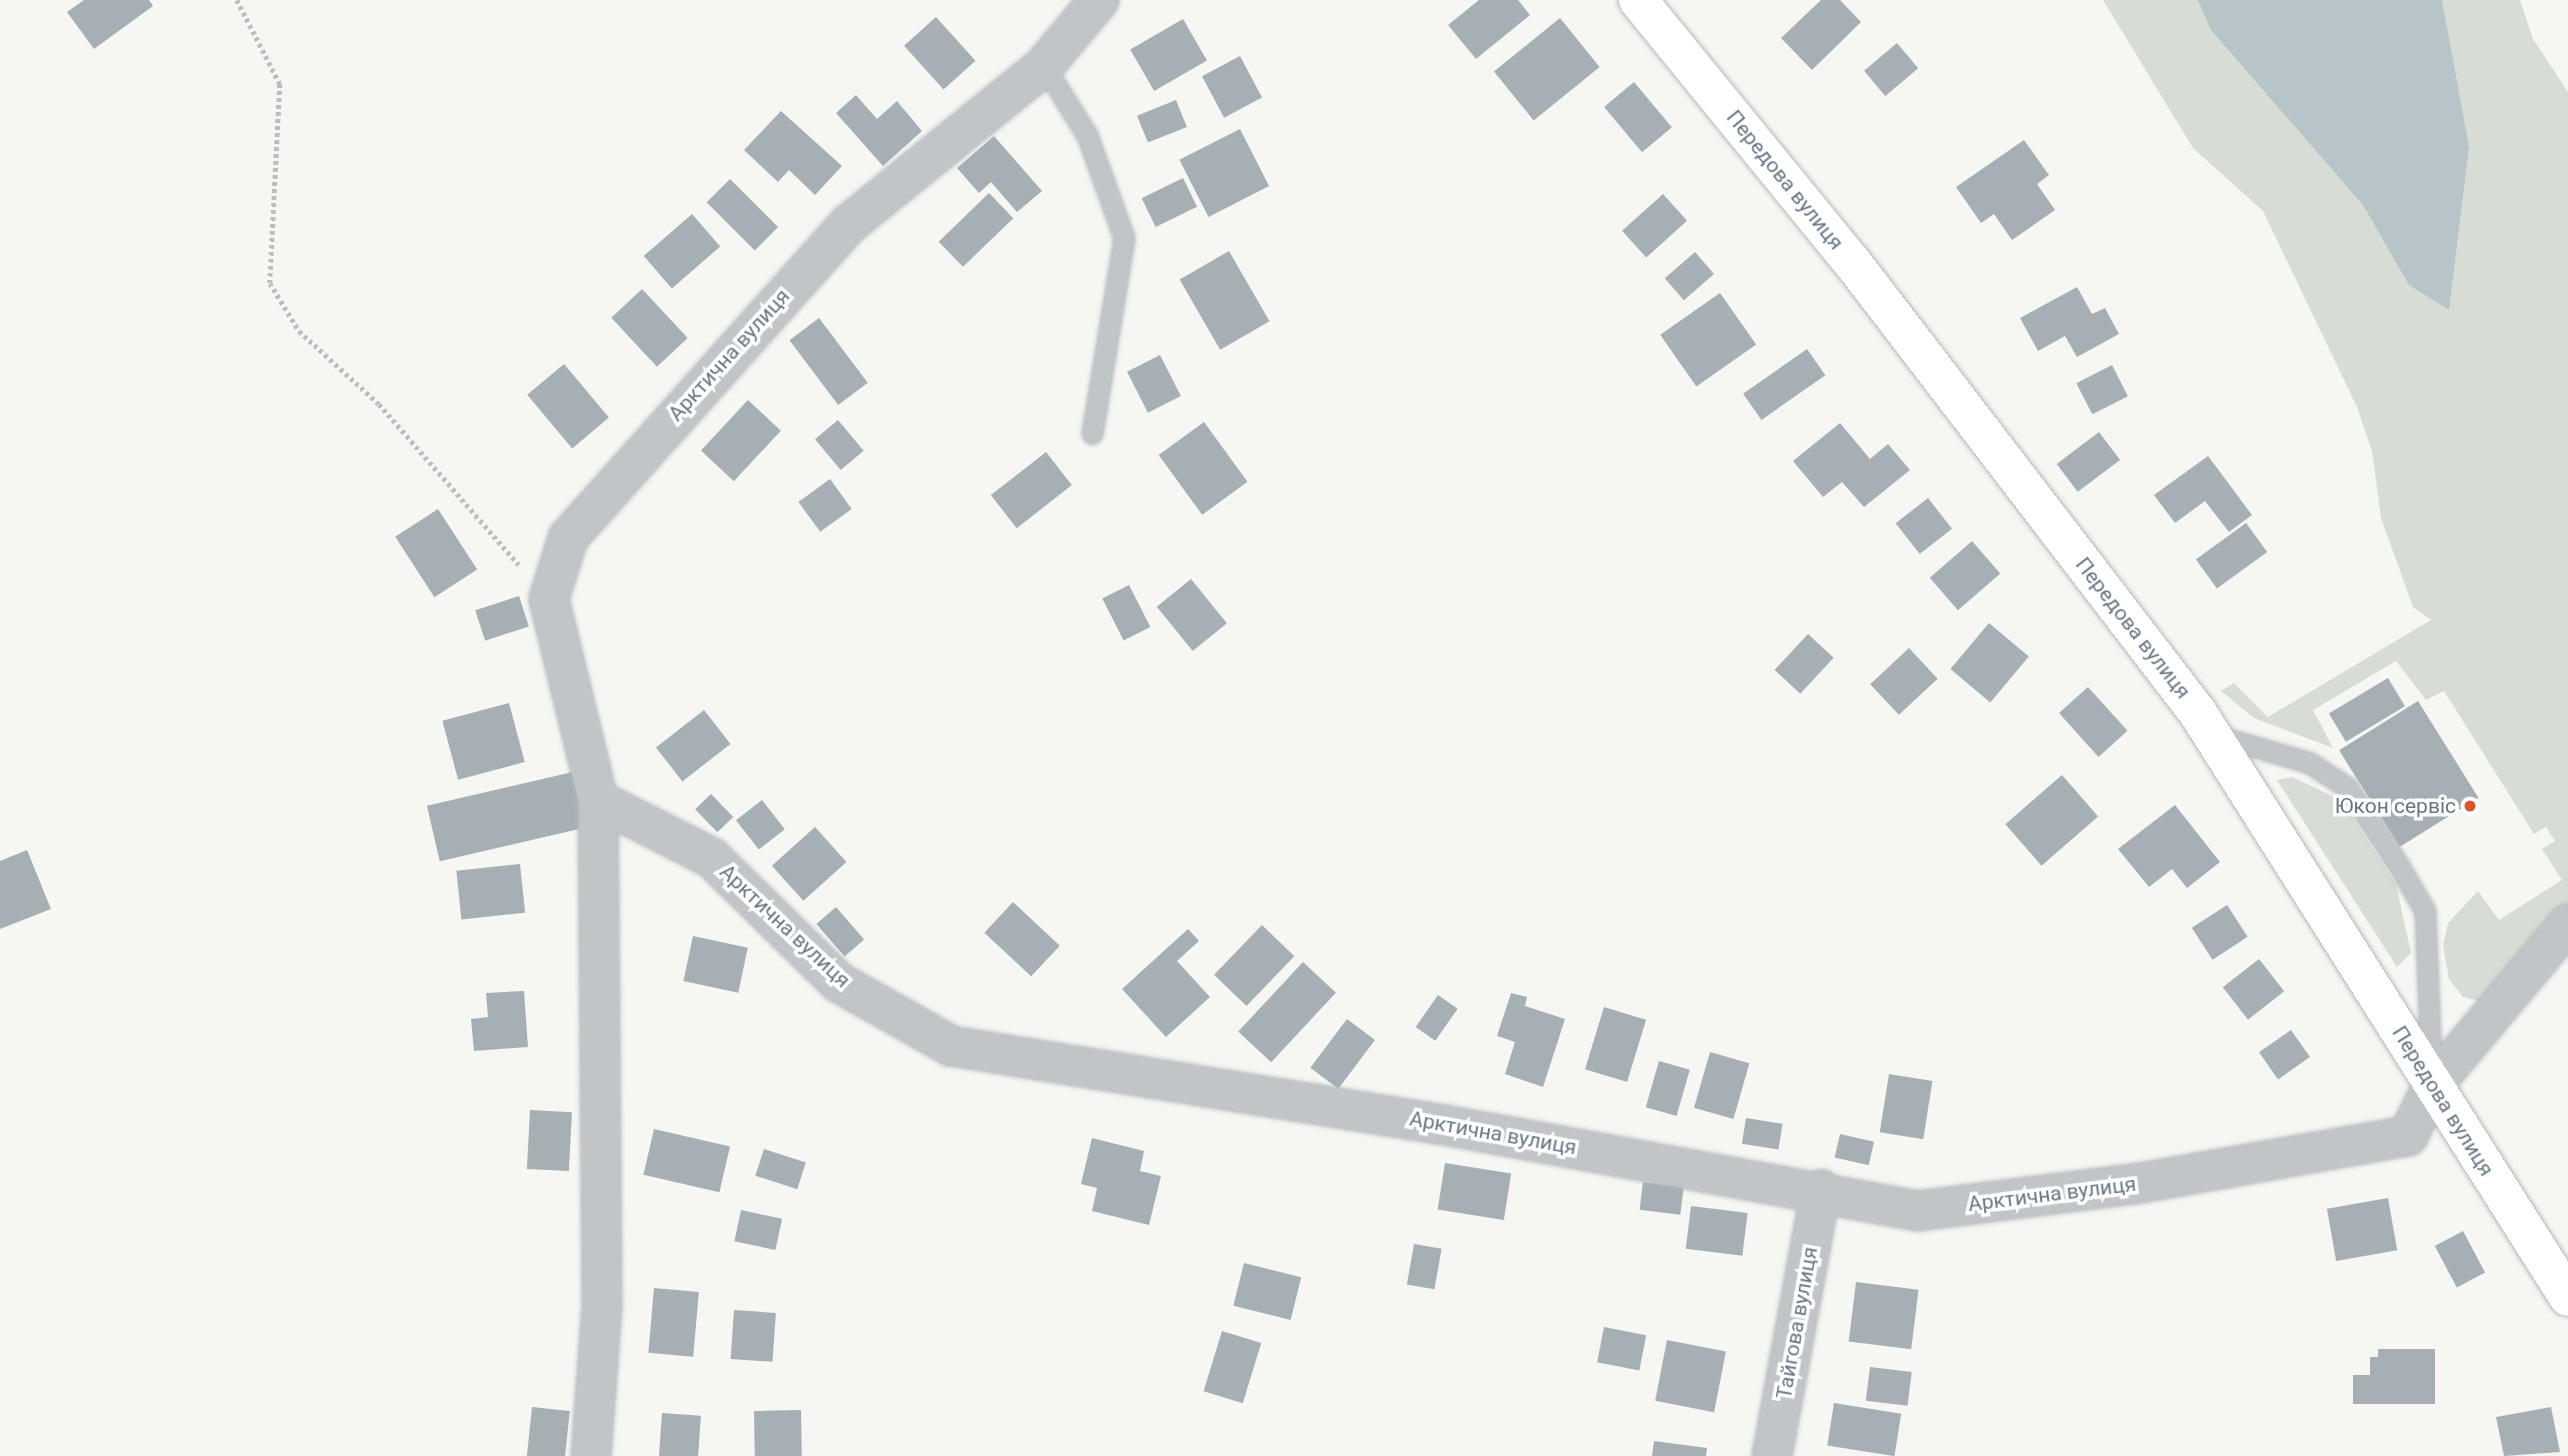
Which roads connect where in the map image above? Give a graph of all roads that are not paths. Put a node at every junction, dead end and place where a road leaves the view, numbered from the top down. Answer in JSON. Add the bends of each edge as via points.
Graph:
{"nodes":[{"id":1,"x":1099,"y":0,"type":"edge"},
{"id":2,"x":1638,"y":0,"type":"edge"},
{"id":3,"x":1044,"y":66,"type":"junction"},
{"id":4,"x":1093,"y":433,"type":"dead end"},
{"id":5,"x":2211,"y":734,"type":"junction"},
{"id":6,"x":598,"y":800,"type":"junction"},
{"id":7,"x":2568,"y":924,"type":"edge"},
{"id":8,"x":2433,"y":1085,"type":"junction"},
{"id":9,"x":1821,"y":1189,"type":"junction"},
{"id":10,"x":2568,"y":1297,"type":"edge"},
{"id":11,"x":591,"y":1456,"type":"edge"},
{"id":12,"x":1772,"y":1456,"type":"edge"}],
"edges":[{"from":1,"to":3,"type":"street","name":"Арктична вулиця"},
{"from":2,"to":5,"type":"street","name":"Передова вулиця","via":[[1852,262]]},
{"from":3,"to":4,"type":"lane","via":[[1087,135],[1124,238]]},
{"from":3,"to":6,"type":"street","name":"Арктична вулиця","via":[[849,224],[568,538],[549,599]]},
{"from":5,"to":8,"type":"street","name":"Передова вулиця"},
{"from":5,"to":8,"type":"lane","via":[[2310,763],[2348,788],[2399,866],[2425,911]]},
{"from":6,"to":9,"type":"street","name":"Арктична вулиця","via":[[712,858],[838,982],[951,1046]]},
{"from":6,"to":11,"type":"street","via":[[602,1307]]},
{"from":7,"to":8,"type":"street"},
{"from":8,"to":9,"type":"street","name":"Арктична вулиця","via":[[2408,1136],[2134,1184],[1917,1211]]},
{"from":8,"to":10,"type":"street","name":"Передова вулиця"},
{"from":9,"to":12,"type":"street","name":"Тайгова вулиця"}]}
